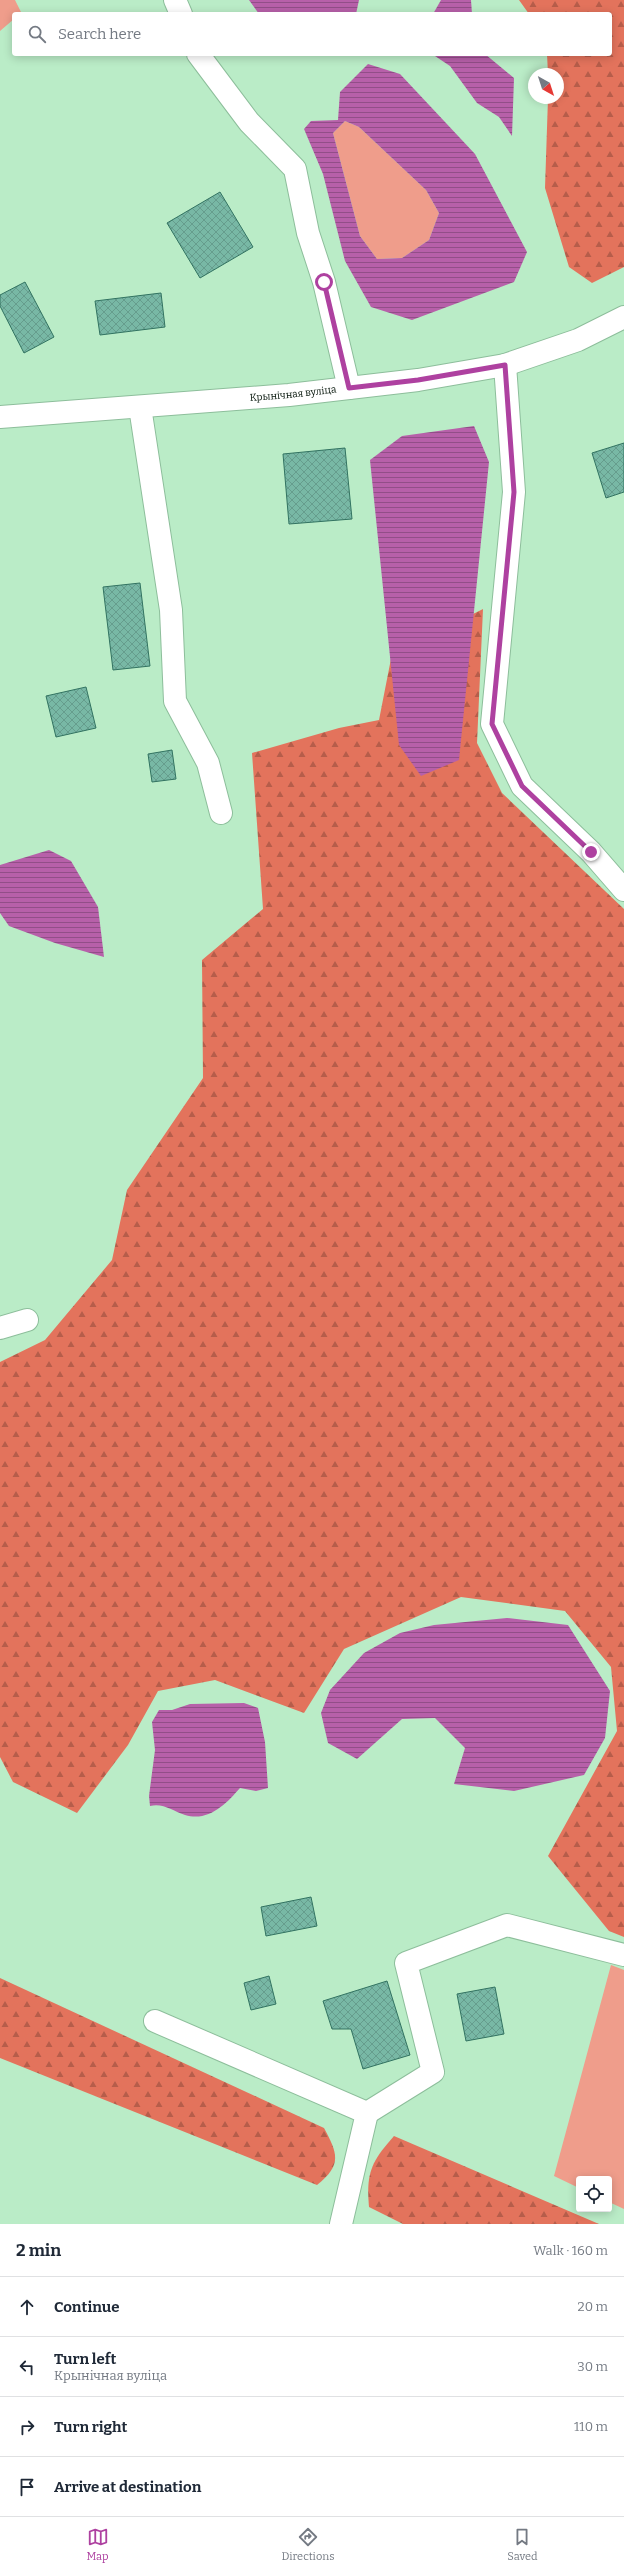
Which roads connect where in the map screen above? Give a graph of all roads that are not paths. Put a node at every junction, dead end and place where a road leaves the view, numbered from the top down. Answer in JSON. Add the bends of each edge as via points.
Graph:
{"nodes":[{"id":1,"x":175,"y":0,"type":"edge"},
{"id":2,"x":180,"y":12,"type":"edge"},
{"id":3,"x":200,"y":56,"type":"edge"},
{"id":4,"x":624,"y":317,"type":"edge"},
{"id":5,"x":505,"y":365,"type":"junction"},
{"id":6,"x":349,"y":388,"type":"junction"},
{"id":7,"x":140,"y":407,"type":"junction"},
{"id":8,"x":0,"y":417,"type":"edge"},
{"id":9,"x":221,"y":813,"type":"dead end"},
{"id":10,"x":624,"y":890,"type":"edge"},
{"id":11,"x":27,"y":1320,"type":"dead end"},
{"id":12,"x":0,"y":1328,"type":"edge"},
{"id":13,"x":624,"y":1954,"type":"edge"},
{"id":14,"x":155,"y":2021,"type":"dead end"},
{"id":15,"x":367,"y":2113,"type":"junction"},
{"id":16,"x":341,"y":2224,"type":"edge"}],
"edges":[{"from":1,"to":2,"type":"street"},
{"from":3,"to":6,"type":"street","via":[[249,122],[295,169],[308,233],[324,282]]},
{"from":4,"to":5,"type":"street","name":"Крынічная вуліца","via":[[578,340]]},
{"from":5,"to":6,"type":"street","name":"Крынічная вуліца","via":[[418,380]]},
{"from":5,"to":10,"type":"street","via":[[514,492],[492,724],[522,786],[591,852]]},
{"from":6,"to":7,"type":"street","name":"Крынічная вуліца"},
{"from":7,"to":8,"type":"street","name":"Крынічная вуліца"},
{"from":7,"to":9,"type":"street","via":[[172,610],[175,701],[208,763]]},
{"from":11,"to":12,"type":"street"},
{"from":13,"to":15,"type":"street","via":[[507,1925],[406,1963],[433,2072]]},
{"from":14,"to":15,"type":"street"},
{"from":15,"to":16,"type":"street"}]}
